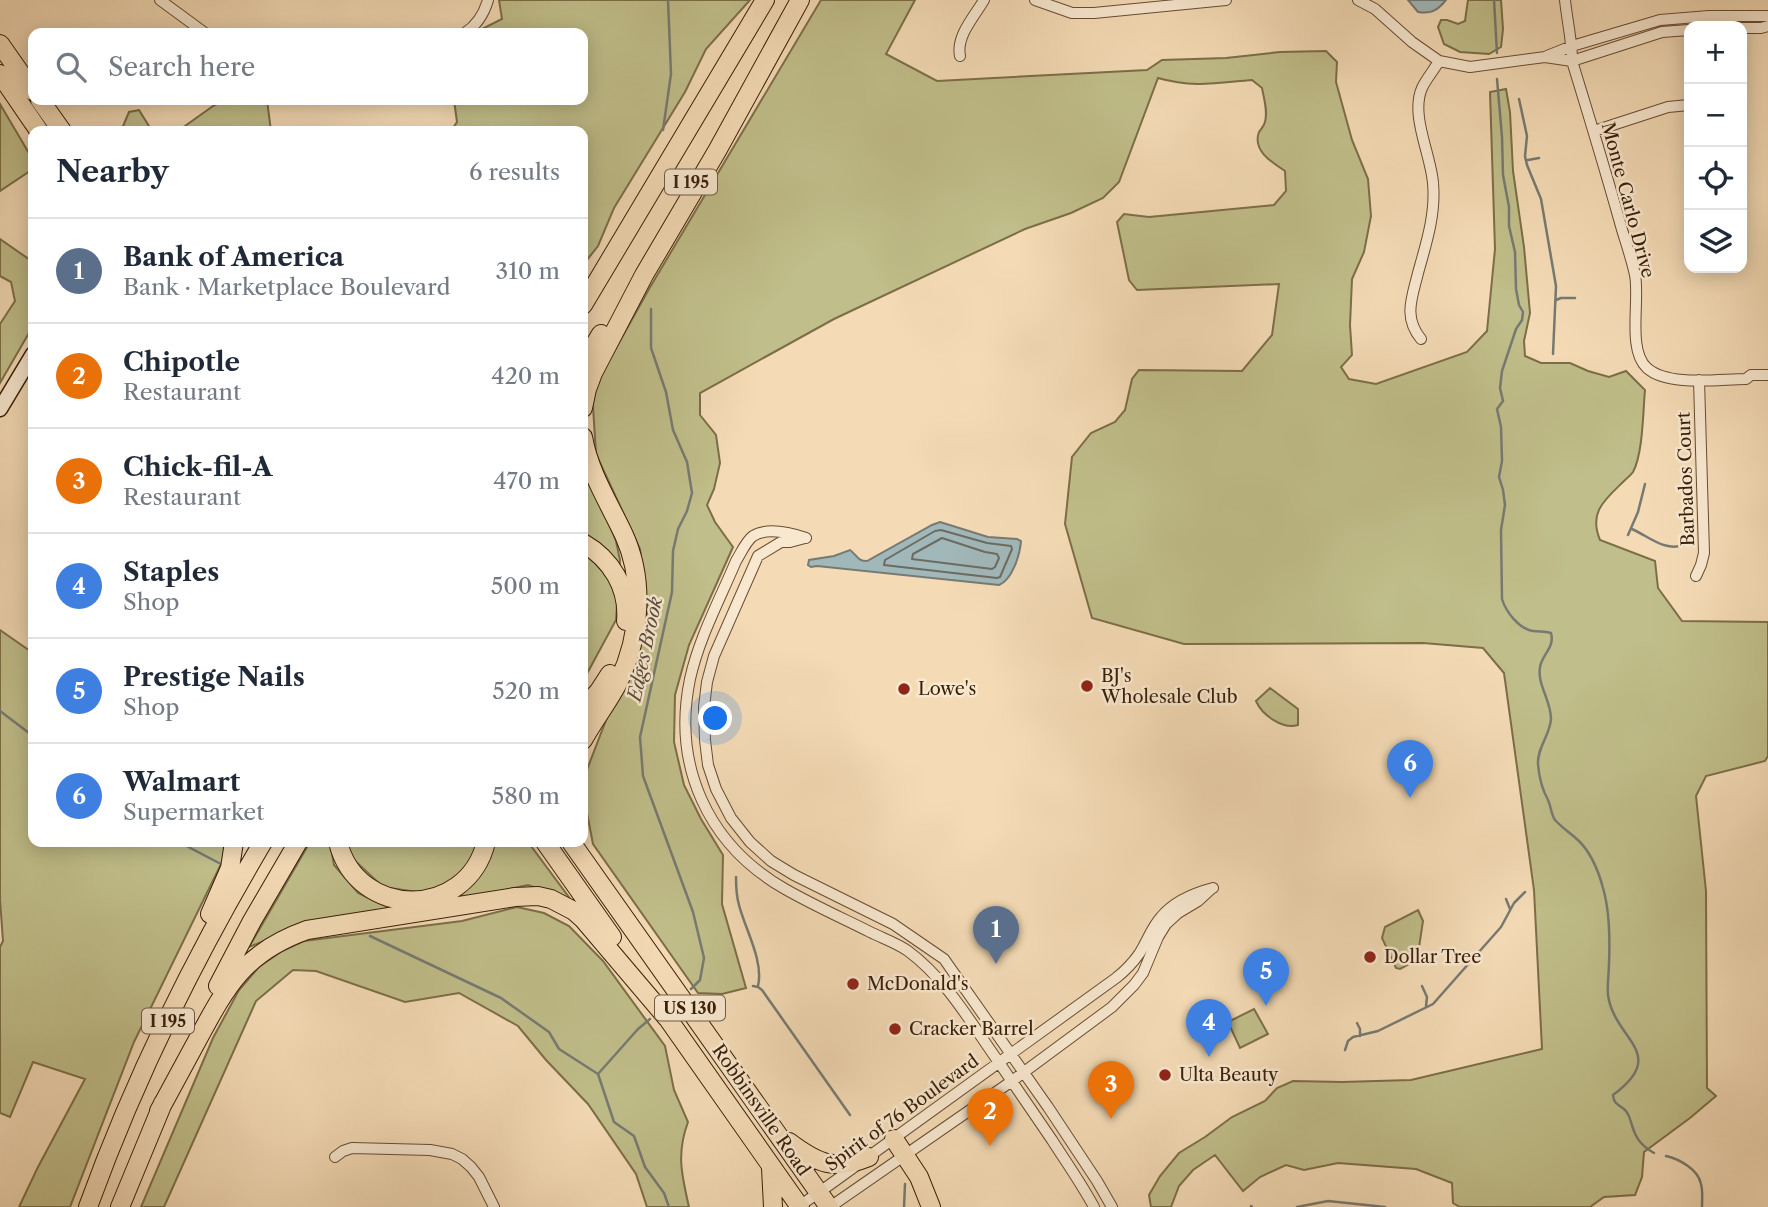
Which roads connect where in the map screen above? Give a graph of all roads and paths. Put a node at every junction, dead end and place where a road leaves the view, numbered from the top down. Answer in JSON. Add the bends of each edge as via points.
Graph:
{"nodes":[{"id":1,"x":160,"y":0,"type":"edge"},
{"id":2,"x":488,"y":0,"type":"edge"},
{"id":3,"x":765,"y":0,"type":"edge"},
{"id":4,"x":800,"y":0,"type":"edge"},
{"id":5,"x":984,"y":0,"type":"edge"},
{"id":6,"x":1035,"y":0,"type":"edge"},
{"id":7,"x":1226,"y":0,"type":"edge"},
{"id":8,"x":1358,"y":0,"type":"edge"},
{"id":9,"x":1565,"y":0,"type":"edge"},
{"id":10,"x":1183,"y":2,"type":"edge"},
{"id":11,"x":1768,"y":16,"type":"edge"},
{"id":12,"x":1768,"y":26,"type":"edge"},
{"id":13,"x":198,"y":28,"type":"edge"},
{"id":14,"x":471,"y":28,"type":"edge"},
{"id":15,"x":1747,"y":29,"type":"edge"},
{"id":16,"x":1684,"y":30,"type":"edge"},
{"id":17,"x":0,"y":44,"type":"edge"},
{"id":18,"x":1572,"y":46,"type":"junction"},
{"id":19,"x":960,"y":57,"type":"dead end"},
{"id":20,"x":1545,"y":57,"type":"junction"},
{"id":21,"x":1439,"y":61,"type":"junction"},
{"id":22,"x":1572,"y":61,"type":"junction"},
{"id":23,"x":0,"y":74,"type":"edge"},
{"id":24,"x":28,"y":84,"type":"edge"},
{"id":25,"x":44,"y":105,"type":"edge"},
{"id":26,"x":1684,"y":105,"type":"edge"},
{"id":27,"x":36,"y":126,"type":"edge"},
{"id":28,"x":58,"y":126,"type":"edge"},
{"id":29,"x":689,"y":127,"type":"junction"},
{"id":30,"x":1594,"y":131,"type":"junction"},
{"id":31,"x":588,"y":277,"type":"edge"},
{"id":32,"x":588,"y":297,"type":"edge"},
{"id":33,"x":1421,"y":339,"type":"dead end"},
{"id":34,"x":588,"y":356,"type":"edge"},
{"id":35,"x":28,"y":362,"type":"edge"},
{"id":36,"x":1767,"y":378,"type":"edge"},
{"id":37,"x":1699,"y":380,"type":"junction"},
{"id":38,"x":588,"y":386,"type":"edge"},
{"id":39,"x":0,"y":409,"type":"edge"},
{"id":40,"x":588,"y":458,"type":"edge"},
{"id":41,"x":588,"y":546,"type":"edge"},
{"id":42,"x":1696,"y":576,"type":"dead end"},
{"id":43,"x":588,"y":703,"type":"edge"},
{"id":44,"x":588,"y":732,"type":"edge"},
{"id":45,"x":234,"y":847,"type":"edge"},
{"id":46,"x":260,"y":847,"type":"edge"},
{"id":47,"x":295,"y":847,"type":"edge"},
{"id":48,"x":340,"y":847,"type":"edge"},
{"id":49,"x":485,"y":847,"type":"edge"},
{"id":50,"x":548,"y":847,"type":"edge"},
{"id":51,"x":575,"y":847,"type":"edge"},
{"id":52,"x":587,"y":847,"type":"edge"},
{"id":53,"x":603,"y":887,"type":"junction"},
{"id":54,"x":667,"y":1018,"type":"junction"},
{"id":55,"x":1010,"y":1054,"type":"junction"},
{"id":56,"x":999,"y":1063,"type":"junction"},
{"id":57,"x":1023,"y":1072,"type":"junction"},
{"id":58,"x":1012,"y":1081,"type":"junction"},
{"id":59,"x":132,"y":1097,"type":"junction"},
{"id":60,"x":159,"y":1111,"type":"junction"},
{"id":61,"x":775,"y":1130,"type":"junction"},
{"id":62,"x":894,"y":1139,"type":"junction"},
{"id":63,"x":905,"y":1155,"type":"junction"},
{"id":64,"x":335,"y":1157,"type":"dead end"},
{"id":65,"x":869,"y":1157,"type":"junction"},
{"id":66,"x":770,"y":1164,"type":"junction"},
{"id":67,"x":826,"y":1202,"type":"edge"},
{"id":68,"x":88,"y":1207,"type":"edge"},
{"id":69,"x":120,"y":1207,"type":"edge"},
{"id":70,"x":494,"y":1207,"type":"edge"},
{"id":71,"x":773,"y":1207,"type":"edge"},
{"id":72,"x":799,"y":1207,"type":"edge"},
{"id":73,"x":931,"y":1207,"type":"edge"},
{"id":74,"x":1094,"y":1207,"type":"edge"},
{"id":75,"x":1112,"y":1207,"type":"edge"}],
"edges":[{"from":1,"to":13,"type":"street"},
{"from":2,"to":14,"type":"street"},
{"from":3,"to":29,"type":"highway","number":"I 195"},
{"from":4,"to":34,"type":"highway","number":"I 195"},
{"from":4,"to":38,"type":"highway","via":[[636,290]]},
{"from":5,"to":19,"type":"street","via":[[961,37]]},
{"from":6,"to":10,"type":"street","via":[[1072,13]]},
{"from":7,"to":10,"type":"street"},
{"from":8,"to":21,"type":"street"},
{"from":9,"to":18,"type":"street","name":"Monte Carlo Drive"},
{"from":11,"to":18,"type":"street","via":[[1660,20]]},
{"from":12,"to":15,"type":"street"},
{"from":16,"to":22,"type":"street","via":[[1662,32]]},
{"from":17,"to":24,"type":"highway"},
{"from":18,"to":20,"type":"street"},
{"from":18,"to":22,"type":"street","name":"Monte Carlo Drive"},
{"from":20,"to":21,"type":"street","via":[[1470,66]]},
{"from":20,"to":22,"type":"street"},
{"from":21,"to":33,"type":"street","via":[[1418,102],[1433,181],[1430,228],[1410,311],[1412,328]]},
{"from":22,"to":30,"type":"street","name":"Monte Carlo Drive"},
{"from":23,"to":27,"type":"highway"},
{"from":25,"to":28,"type":"highway"},
{"from":26,"to":30,"type":"street"},
{"from":29,"to":31,"type":"highway"},
{"from":29,"to":32,"type":"highway","number":"I 195"},
{"from":30,"to":37,"type":"street","name":"Monte Carlo Drive","via":[[1635,278],[1642,363],[1658,375]]},
{"from":35,"to":39,"type":"street"},
{"from":36,"to":37,"type":"street","name":"Monte Carlo Drive"},
{"from":37,"to":42,"type":"street","name":"Barbados Court","via":[[1704,553]]},
{"from":40,"to":44,"type":"highway","via":[[626,539],[636,576],[637,603],[625,666]]},
{"from":41,"to":43,"type":"highway","via":[[612,568],[623,588],[627,614],[615,663]]},
{"from":45,"to":59,"type":"highway","via":[[225,881]]},
{"from":46,"to":59,"type":"highway","number":"I 195","via":[[206,944]]},
{"from":47,"to":60,"type":"highway","number":"I 195","via":[[226,970]]},
{"from":48,"to":49,"type":"highway","via":[[350,870],[368,887],[390,898],[414,901],[440,896],[462,882]]},
{"from":50,"to":54,"type":"highway","name":"Robbinsville Road","number":"US 130"},
{"from":51,"to":53,"type":"highway","name":"Robbinsville Road","number":"US 130"},
{"from":52,"to":53,"type":"highway"},
{"from":53,"to":61,"type":"highway","name":"Robbinsville Road","number":"US 130"},
{"from":54,"to":60,"type":"highway","via":[[583,919],[551,899],[515,897],[307,930],[276,943],[237,974]]},
{"from":54,"to":66,"type":"highway","name":"Robbinsville Road","number":"US 130"},
{"from":55,"to":56,"type":"street","name":"Spirit of 76 Boulevard"},
{"from":55,"to":56,"type":"street","via":[[944,959],[893,924],[771,860],[731,818],[716,789],[708,765],[704,707],[714,656],[758,556],[781,542],[806,538],[764,532],[753,536],[736,561],[698,650],[686,706],[690,768],[708,814],[761,874],[907,950],[940,980]]},
{"from":55,"to":57,"type":"street"},
{"from":55,"to":57,"type":"street","name":"Spirit of 76 Boulevard","via":[[1128,968],[1170,908],[1213,888],[1166,924],[1143,972],[1123,997]]},
{"from":56,"to":58,"type":"street"},
{"from":56,"to":62,"type":"street","name":"Spirit of 76 Boulevard"},
{"from":57,"to":58,"type":"street","name":"Spirit of 76 Boulevard"},
{"from":57,"to":75,"type":"street"},
{"from":58,"to":63,"type":"street","name":"Spirit of 76 Boulevard"},
{"from":58,"to":74,"type":"street"},
{"from":59,"to":68,"type":"highway","number":"I 195"},
{"from":60,"to":69,"type":"highway","number":"I 195"},
{"from":61,"to":65,"type":"highway","via":[[818,1161],[853,1163]]},
{"from":61,"to":67,"type":"highway","name":"Robbinsville Road","number":"US 130"},
{"from":62,"to":63,"type":"highway"},
{"from":62,"to":65,"type":"street","name":"Spirit of 76 Boulevard"},
{"from":63,"to":67,"type":"street","name":"Spirit of 76 Boulevard"},
{"from":63,"to":73,"type":"highway"},
{"from":64,"to":70,"type":"street","via":[[352,1148],[452,1154],[479,1177]]},
{"from":65,"to":67,"type":"street","name":"Spirit of 76 Boulevard"},
{"from":66,"to":71,"type":"highway"},
{"from":66,"to":72,"type":"highway","name":"Robbinsville Road","number":"US 130"},
{"from":67,"to":72,"type":"street","name":"Spirit of 76 Boulevard"}]}
